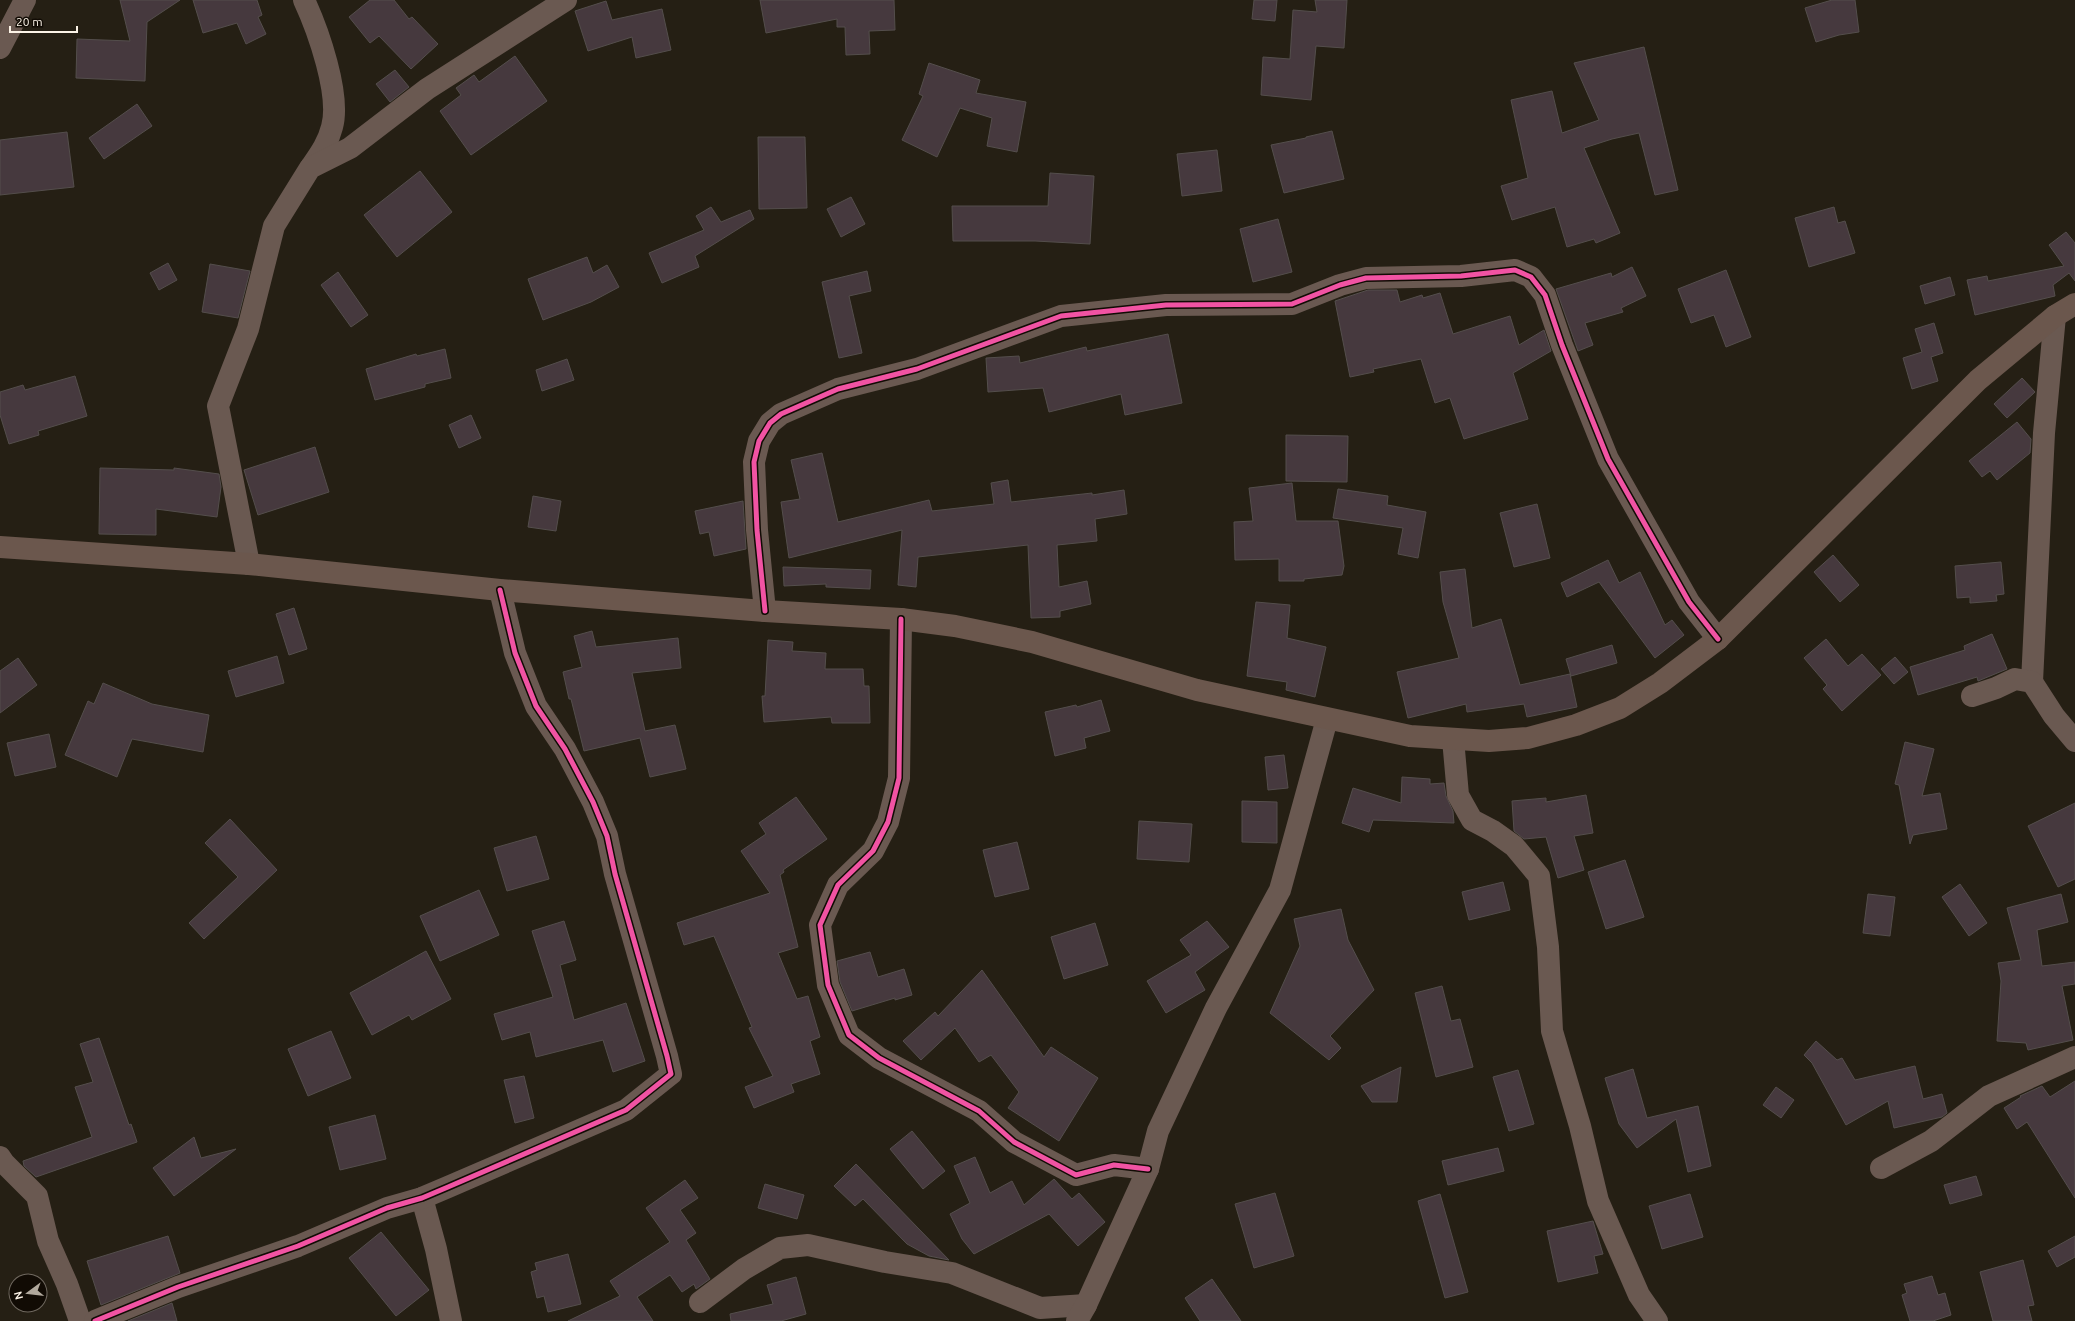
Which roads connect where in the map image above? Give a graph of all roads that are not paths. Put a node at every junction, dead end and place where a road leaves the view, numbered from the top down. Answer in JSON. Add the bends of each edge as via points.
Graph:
{"nodes":[{"id":1,"x":25,"y":0,"type":"edge"},
{"id":2,"x":304,"y":0,"type":"edge"},
{"id":3,"x":566,"y":0,"type":"edge"},
{"id":4,"x":0,"y":48,"type":"edge"},
{"id":5,"x":310,"y":168,"type":"junction"},
{"id":6,"x":2075,"y":304,"type":"edge"},
{"id":7,"x":2055,"y":316,"type":"junction"},
{"id":8,"x":0,"y":547,"type":"edge"},
{"id":9,"x":249,"y":564,"type":"junction"},
{"id":10,"x":500,"y":590,"type":"junction"},
{"id":11,"x":765,"y":611,"type":"junction"},
{"id":12,"x":901,"y":619,"type":"junction"},
{"id":13,"x":1718,"y":639,"type":"junction"},
{"id":14,"x":2032,"y":682,"type":"junction"},
{"id":15,"x":1972,"y":696,"type":"dead end"},
{"id":16,"x":1327,"y":719,"type":"junction"},
{"id":17,"x":1453,"y":739,"type":"junction"},
{"id":18,"x":2075,"y":741,"type":"edge"},
{"id":19,"x":2075,"y":1057,"type":"edge"},
{"id":20,"x":0,"y":1157,"type":"edge"},
{"id":21,"x":1881,"y":1168,"type":"dead end"},
{"id":22,"x":1148,"y":1169,"type":"junction"},
{"id":23,"x":422,"y":1198,"type":"junction"},
{"id":24,"x":700,"y":1302,"type":"dead end"},
{"id":25,"x":1082,"y":1313,"type":"edge"},
{"id":26,"x":80,"y":1321,"type":"edge"},
{"id":27,"x":95,"y":1321,"type":"edge"},
{"id":28,"x":451,"y":1321,"type":"edge"},
{"id":29,"x":1657,"y":1321,"type":"edge"}],
"edges":[{"from":1,"to":4,"type":"street"},
{"from":2,"to":5,"type":"street","via":[[316,26],[334,94],[333,125],[325,147]]},
{"from":3,"to":5,"type":"street","via":[[427,90],[350,148]]},
{"from":5,"to":9,"type":"street","via":[[274,226],[248,329],[218,406]]},
{"from":6,"to":7,"type":"main road"},
{"from":7,"to":13,"type":"main road","via":[[1978,380]]},
{"from":7,"to":14,"type":"street","via":[[2044,433]]},
{"from":8,"to":9,"type":"main road"},
{"from":9,"to":10,"type":"main road"},
{"from":10,"to":11,"type":"main road"},
{"from":10,"to":23,"type":"street","via":[[515,653],[536,706],[568,755],[593,802],[607,836],[670,1074],[626,1110]]},
{"from":11,"to":12,"type":"main road"},
{"from":11,"to":13,"type":"street","via":[[757,530],[754,462],[759,441],[770,423],[781,414],[838,389],[917,369],[1061,316],[1166,305],[1292,304],[1340,285],[1366,278],[1461,276],[1515,270],[1531,277],[1545,295],[1562,345],[1608,459],[1689,602]]},
{"from":12,"to":16,"type":"main road","via":[[955,626],[1032,642],[1197,690]]},
{"from":12,"to":22,"type":"street","via":[[899,778],[888,822],[873,851],[838,885],[820,925],[828,985],[849,1035],[879,1058],[979,1111],[1014,1142],[1076,1175],[1114,1165]]},
{"from":13,"to":17,"type":"main road","via":[[1660,683],[1620,708],[1576,725],[1528,738],[1489,741]]},
{"from":14,"to":15,"type":"street","via":[[2015,679]]},
{"from":14,"to":18,"type":"street","via":[[2054,716]]},
{"from":16,"to":17,"type":"main road","via":[[1410,736]]},
{"from":16,"to":22,"type":"street","via":[[1280,890],[1216,1008],[1158,1132]]},
{"from":17,"to":29,"type":"street","via":[[1458,795],[1472,820],[1514,846],[1539,876],[1548,947],[1552,1032],[1580,1126],[1598,1201],[1639,1295]]},
{"from":19,"to":21,"type":"street","via":[[1989,1096],[1931,1141]]},
{"from":20,"to":26,"type":"street","via":[[37,1196],[48,1241]]},
{"from":22,"to":25,"type":"street"},
{"from":23,"to":27,"type":"street","via":[[387,1208],[298,1246],[178,1287]]},
{"from":23,"to":28,"type":"street"},
{"from":24,"to":25,"type":"street","via":[[744,1269],[780,1248],[808,1245],[952,1273],[1040,1308]]}]}
